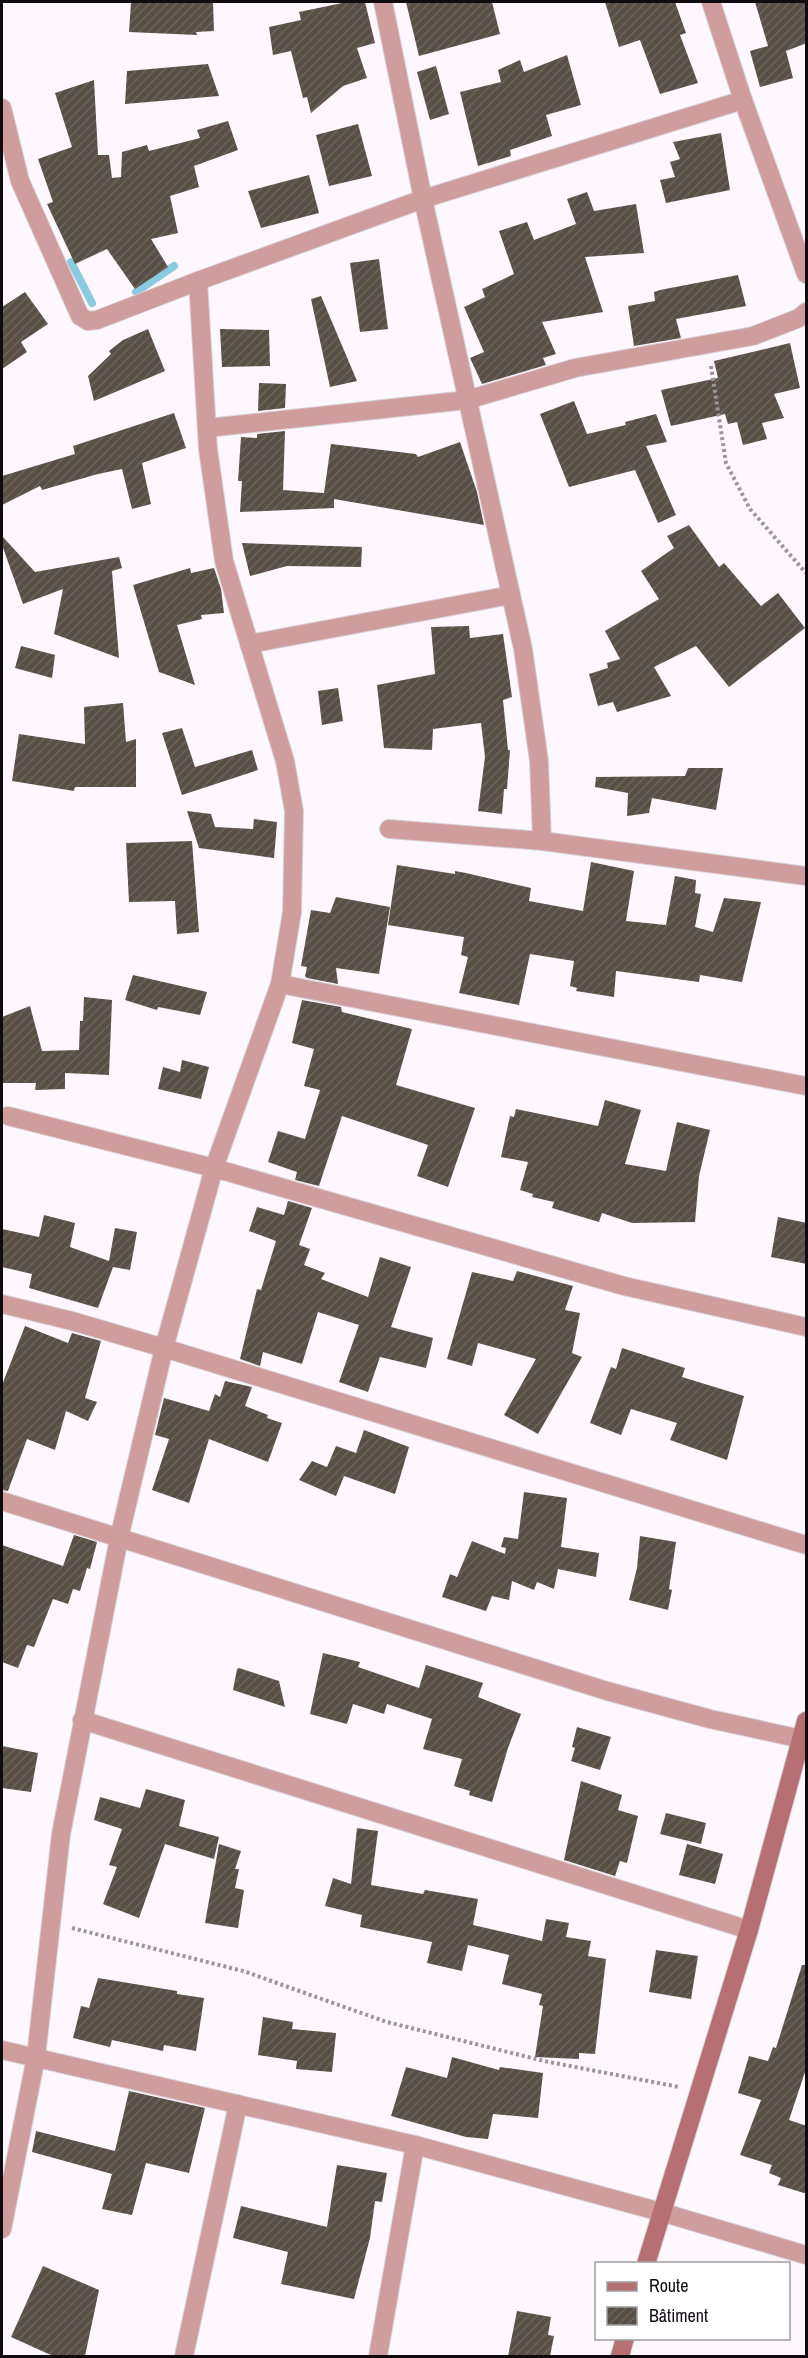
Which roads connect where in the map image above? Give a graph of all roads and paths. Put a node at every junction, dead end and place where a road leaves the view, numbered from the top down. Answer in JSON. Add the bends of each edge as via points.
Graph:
{"nodes":[{"id":1,"x":383,"y":2,"type":"edge"},
{"id":2,"x":711,"y":2,"type":"edge"},
{"id":3,"x":743,"y":100,"type":"junction"},
{"id":4,"x":2,"y":108,"type":"edge"},
{"id":5,"x":423,"y":199,"type":"junction"},
{"id":6,"x":807,"y":274,"type":"edge"},
{"id":7,"x":198,"y":281,"type":"junction"},
{"id":8,"x":807,"y":312,"type":"edge"},
{"id":9,"x":708,"y":345,"type":"junction"},
{"id":10,"x":467,"y":400,"type":"junction"},
{"id":11,"x":207,"y":428,"type":"junction"},
{"id":12,"x":807,"y":573,"type":"edge"},
{"id":13,"x":511,"y":595,"type":"junction"},
{"id":14,"x":249,"y":644,"type":"junction"},
{"id":15,"x":389,"y":829,"type":"dead end"},
{"id":16,"x":542,"y":841,"type":"junction"},
{"id":17,"x":807,"y":876,"type":"edge"},
{"id":18,"x":280,"y":984,"type":"junction"},
{"id":19,"x":807,"y":1086,"type":"edge"},
{"id":20,"x":8,"y":1116,"type":"dead end"},
{"id":21,"x":214,"y":1168,"type":"junction"},
{"id":22,"x":2,"y":1304,"type":"edge"},
{"id":23,"x":807,"y":1328,"type":"edge"},
{"id":24,"x":164,"y":1348,"type":"junction"},
{"id":25,"x":2,"y":1501,"type":"edge"},
{"id":26,"x":118,"y":1538,"type":"junction"},
{"id":27,"x":807,"y":1545,"type":"edge"},
{"id":28,"x":82,"y":1720,"type":"junction"},
{"id":29,"x":807,"y":1721,"type":"edge"},
{"id":30,"x":804,"y":1739,"type":"edge"},
{"id":31,"x":51,"y":1923,"type":"junction"},
{"id":32,"x":749,"y":1930,"type":"junction"},
{"id":33,"x":2,"y":2050,"type":"edge"},
{"id":34,"x":36,"y":2058,"type":"junction"},
{"id":35,"x":699,"y":2091,"type":"junction"},
{"id":36,"x":238,"y":2104,"type":"junction"},
{"id":37,"x":415,"y":2145,"type":"junction"},
{"id":38,"x":661,"y":2212,"type":"junction"},
{"id":39,"x":2,"y":2229,"type":"edge"},
{"id":40,"x":807,"y":2255,"type":"edge"},
{"id":41,"x":647,"y":2262,"type":"edge"},
{"id":42,"x":625,"y":2340,"type":"edge"},
{"id":43,"x":184,"y":2356,"type":"edge"},
{"id":44,"x":378,"y":2356,"type":"edge"},
{"id":45,"x":620,"y":2356,"type":"edge"}],
"edges":[{"from":1,"to":5,"type":"street"},
{"from":2,"to":3,"type":"street"},
{"from":3,"to":5,"type":"street"},
{"from":3,"to":6,"type":"street"},
{"from":4,"to":7,"type":"street","via":[[20,181],[80,316],[88,321],[97,320]]},
{"from":5,"to":7,"type":"street"},
{"from":5,"to":10,"type":"street"},
{"from":7,"to":11,"type":"street"},
{"from":8,"to":9,"type":"street","via":[[753,336]]},
{"from":9,"to":10,"type":"street","via":[[575,368]]},
{"from":9,"to":12,"type":"path","via":[[726,463],[750,510]]},
{"from":10,"to":11,"type":"street"},
{"from":10,"to":13,"type":"street"},
{"from":11,"to":14,"type":"street","via":[[224,561]]},
{"from":13,"to":14,"type":"street"},
{"from":13,"to":16,"type":"street","via":[[539,761]]},
{"from":14,"to":18,"type":"street","via":[[285,761],[294,811],[292,912]]},
{"from":15,"to":16,"type":"street"},
{"from":16,"to":17,"type":"street"},
{"from":18,"to":19,"type":"street"},
{"from":18,"to":21,"type":"street"},
{"from":20,"to":21,"type":"street"},
{"from":21,"to":23,"type":"street","via":[[624,1286]]},
{"from":21,"to":24,"type":"street"},
{"from":22,"to":24,"type":"street"},
{"from":24,"to":26,"type":"street"},
{"from":24,"to":27,"type":"street"},
{"from":25,"to":26,"type":"street"},
{"from":26,"to":28,"type":"street"},
{"from":26,"to":30,"type":"street","via":[[607,1691]]},
{"from":28,"to":31,"type":"street","via":[[61,1834]]},
{"from":28,"to":32,"type":"street"},
{"from":29,"to":30,"type":"main road"},
{"from":30,"to":32,"type":"main road"},
{"from":31,"to":34,"type":"street"},
{"from":31,"to":35,"type":"path","via":[[243,1971],[387,2022],[544,2061]]},
{"from":32,"to":35,"type":"main road"},
{"from":33,"to":34,"type":"street"},
{"from":34,"to":36,"type":"street"},
{"from":34,"to":39,"type":"street"},
{"from":35,"to":38,"type":"main road"},
{"from":36,"to":37,"type":"street"},
{"from":36,"to":43,"type":"street"},
{"from":37,"to":38,"type":"street"},
{"from":37,"to":44,"type":"street"},
{"from":38,"to":40,"type":"street"},
{"from":38,"to":41,"type":"main road"},
{"from":42,"to":45,"type":"main road"}]}
